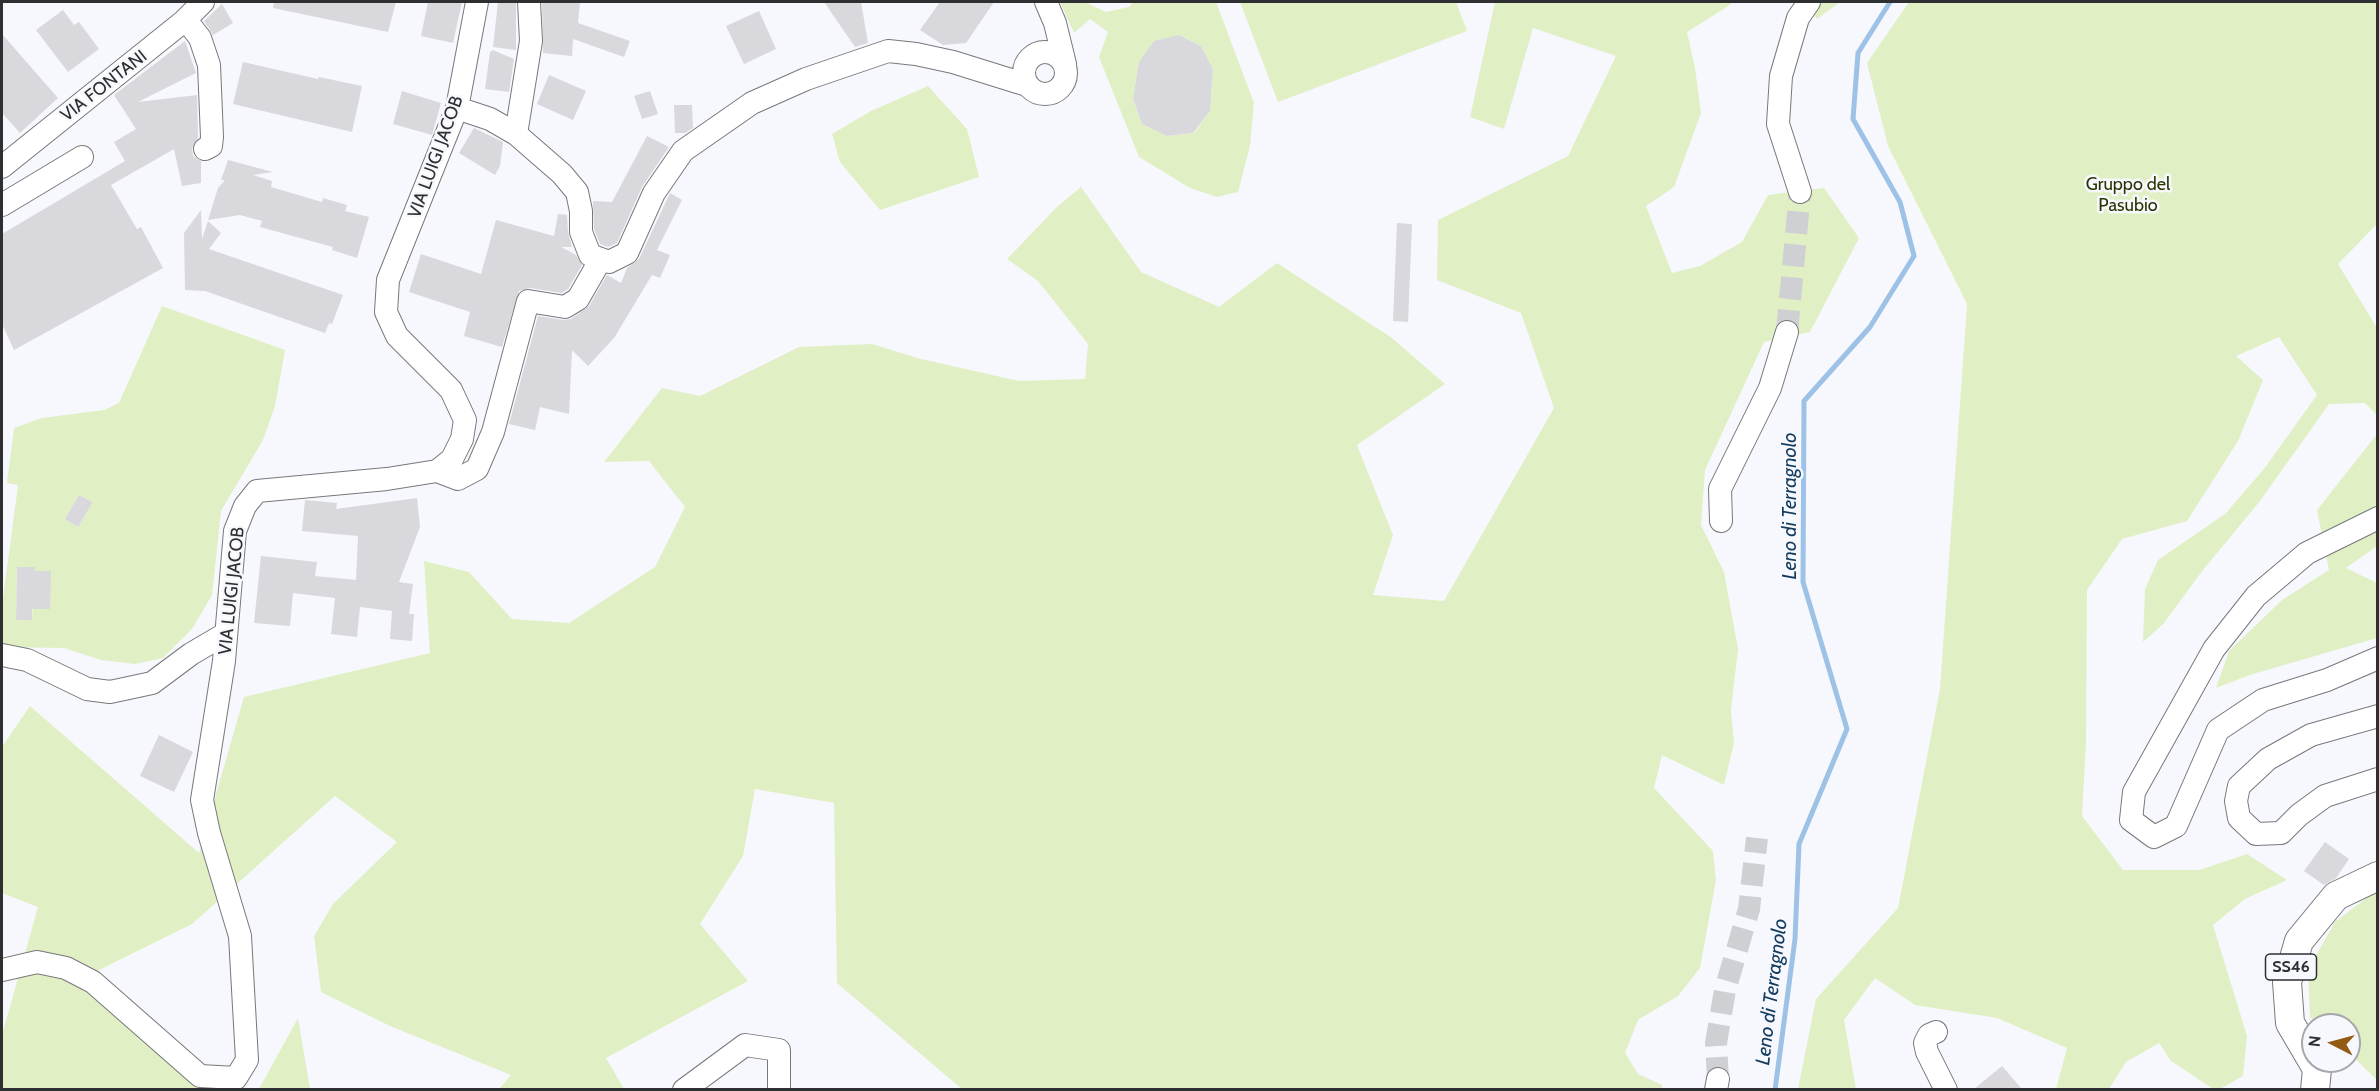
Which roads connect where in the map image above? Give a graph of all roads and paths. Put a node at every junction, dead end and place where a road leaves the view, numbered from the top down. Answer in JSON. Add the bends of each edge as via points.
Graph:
{"nodes":[{"id":1,"x":203,"y":2,"type":"edge"},
{"id":2,"x":477,"y":2,"type":"edge"},
{"id":3,"x":529,"y":2,"type":"edge"},
{"id":4,"x":1046,"y":2,"type":"edge"},
{"id":5,"x":1809,"y":2,"type":"edge"},
{"id":6,"x":186,"y":20,"type":"junction"},
{"id":7,"x":1065,"y":64,"type":"junction"},
{"id":8,"x":1027,"y":85,"type":"junction"},
{"id":9,"x":458,"y":108,"type":"junction"},
{"id":10,"x":516,"y":134,"type":"junction"},
{"id":11,"x":205,"y":149,"type":"dead end"},
{"id":12,"x":82,"y":157,"type":"dead end"},
{"id":13,"x":2,"y":167,"type":"edge"},
{"id":14,"x":1800,"y":192,"type":"tunnel mouth"},
{"id":15,"x":2,"y":205,"type":"edge"},
{"id":16,"x":600,"y":259,"type":"junction"},
{"id":17,"x":1787,"y":332,"type":"tunnel mouth"},
{"id":18,"x":436,"y":471,"type":"junction"},
{"id":19,"x":2378,"y":518,"type":"edge"},
{"id":20,"x":1721,"y":521,"type":"dead end"},
{"id":21,"x":225,"y":634,"type":"junction"},
{"id":22,"x":2,"y":655,"type":"edge"},
{"id":23,"x":2378,"y":658,"type":"edge"},
{"id":24,"x":2378,"y":716,"type":"edge"},
{"id":25,"x":2378,"y":778,"type":"edge"},
{"id":26,"x":2378,"y":876,"type":"edge"},
{"id":27,"x":2,"y":970,"type":"edge"},
{"id":28,"x":1936,"y":1032,"type":"dead end"},
{"id":29,"x":684,"y":1089,"type":"edge"},
{"id":30,"x":779,"y":1089,"type":"edge"},
{"id":31,"x":1946,"y":1089,"type":"edge"},
{"id":32,"x":2315,"y":1089,"type":"edge"}],
"edges":[{"from":1,"to":6,"type":"street","name":"VIA FONTANI"},
{"from":2,"to":9,"type":"street","name":"VIA LUIGI JACOB"},
{"from":3,"to":10,"type":"street","via":[[531,41]]},
{"from":4,"to":7,"type":"street"},
{"from":5,"to":14,"type":"street","via":[[1798,18],[1781,76],[1778,124]]},
{"from":6,"to":11,"type":"street","via":[[200,38],[209,65],[212,146]]},
{"from":6,"to":13,"type":"street","name":"VIA FONTANI"},
{"from":7,"to":8,"type":"street","via":[[1065,81],[1057,91],[1037,94]]},
{"from":7,"to":8,"type":"street","via":[[1056,54],[1035,54],[1024,71]]},
{"from":8,"to":16,"type":"street","via":[[953,62],[888,51],[806,79],[752,103],[683,151],[654,193],[627,253],[609,262]]},
{"from":9,"to":10,"type":"street","via":[[479,114]]},
{"from":9,"to":18,"type":"street","name":"VIA LUIGI JACOB","via":[[388,280],[386,312],[397,336],[451,390],[465,420],[462,439],[452,459]]},
{"from":10,"to":16,"type":"street","via":[[577,192],[581,232],[590,255]]},
{"from":12,"to":15,"type":"street"},
{"from":16,"to":18,"type":"street","via":[[578,299],[565,307],[528,301],[493,432],[477,469],[458,478]]},
{"from":17,"to":20,"type":"street","via":[[1770,388],[1720,489]]},
{"from":18,"to":21,"type":"street","name":"VIA LUIGI JACOB","via":[[257,491],[244,506],[235,531]]},
{"from":19,"to":23,"type":"street","via":[[2307,553],[2256,596],[2214,649],[2134,792],[2131,820],[2154,837],[2176,826],[2218,730],[2263,700],[2327,680]]},
{"from":21,"to":22,"type":"street","via":[[152,683],[110,692],[87,689],[27,660]]},
{"from":21,"to":27,"type":"street","name":"VIA LUIGI JACOB","via":[[202,800],[240,936],[247,1060],[236,1078],[200,1076],[93,982],[66,968],[37,962]]},
{"from":24,"to":25,"type":"street","via":[[2311,735],[2268,759],[2239,786],[2236,801],[2240,818],[2256,834],[2281,833],[2325,796]]},
{"from":26,"to":32,"type":"main road","number":"SS46","via":[[2336,896],[2299,941],[2287,982],[2290,1023],[2318,1069]]},
{"from":28,"to":31,"type":"street","via":[[1929,1035],[1927,1053]]},
{"from":29,"to":30,"type":"street","via":[[745,1045],[780,1050]]}]}
